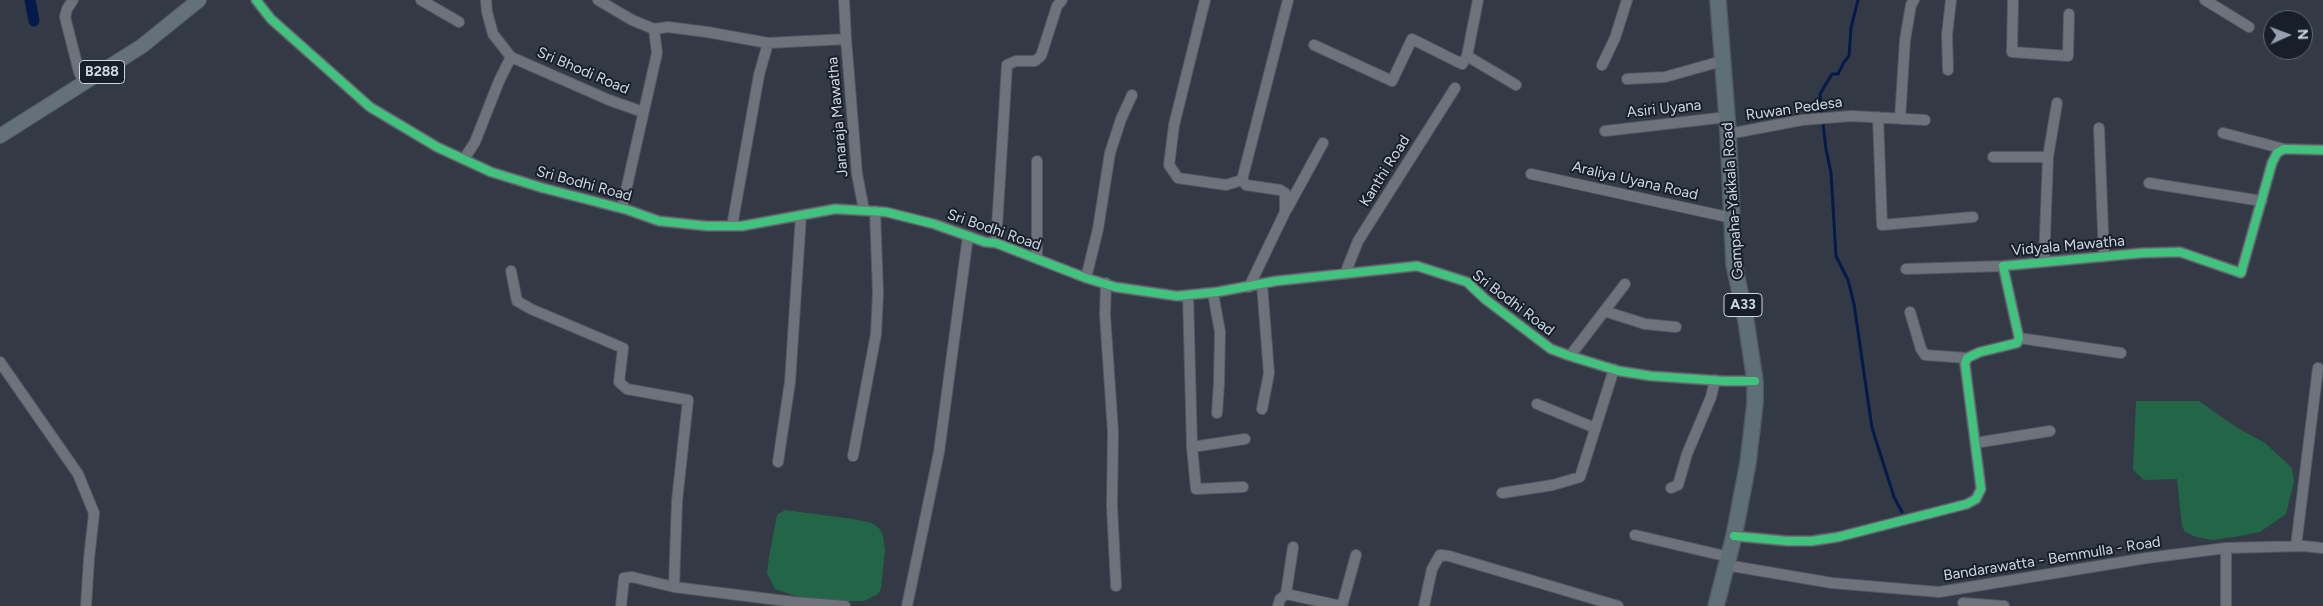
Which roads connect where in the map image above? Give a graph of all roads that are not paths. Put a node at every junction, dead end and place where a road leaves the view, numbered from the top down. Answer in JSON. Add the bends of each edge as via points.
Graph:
{"nodes":[{"id":1,"x":73,"y":0,"type":"edge"},
{"id":2,"x":199,"y":0,"type":"edge"},
{"id":3,"x":256,"y":0,"type":"edge"},
{"id":4,"x":421,"y":0,"type":"edge"},
{"id":5,"x":486,"y":0,"type":"edge"},
{"id":6,"x":598,"y":0,"type":"edge"},
{"id":7,"x":844,"y":0,"type":"edge"},
{"id":8,"x":1062,"y":0,"type":"edge"},
{"id":9,"x":1205,"y":0,"type":"edge"},
{"id":10,"x":1288,"y":0,"type":"edge"},
{"id":11,"x":1478,"y":0,"type":"edge"},
{"id":12,"x":1627,"y":0,"type":"edge"},
{"id":13,"x":1718,"y":0,"type":"edge"},
{"id":14,"x":1914,"y":0,"type":"edge"},
{"id":15,"x":1951,"y":0,"type":"edge"},
{"id":16,"x":2013,"y":0,"type":"edge"},
{"id":17,"x":2205,"y":0,"type":"edge"},
{"id":18,"x":2069,"y":14,"type":"dead end"},
{"id":19,"x":459,"y":22,"type":"dead end"},
{"id":20,"x":2249,"y":27,"type":"dead end"},
{"id":21,"x":654,"y":28,"type":"junction"},
{"id":22,"x":846,"y":39,"type":"junction"},
{"id":23,"x":768,"y":43,"type":"junction"},
{"id":24,"x":1314,"y":45,"type":"dead end"},
{"id":25,"x":1467,"y":56,"type":"junction"},
{"id":26,"x":511,"y":57,"type":"junction"},
{"id":27,"x":1722,"y":61,"type":"junction"},
{"id":28,"x":1602,"y":65,"type":"dead end"},
{"id":29,"x":1948,"y":70,"type":"dead end"},
{"id":30,"x":1627,"y":79,"type":"dead end"},
{"id":31,"x":85,"y":83,"type":"junction"},
{"id":32,"x":1516,"y":85,"type":"dead end"},
{"id":33,"x":1455,"y":88,"type":"dead end"},
{"id":34,"x":1132,"y":95,"type":"dead end"},
{"id":35,"x":2056,"y":103,"type":"dead end"},
{"id":36,"x":643,"y":112,"type":"junction"},
{"id":37,"x":1727,"y":117,"type":"junction"},
{"id":38,"x":1878,"y":118,"type":"junction"},
{"id":39,"x":1900,"y":119,"type":"junction"},
{"id":40,"x":1925,"y":120,"type":"dead end"},
{"id":41,"x":2099,"y":128,"type":"dead end"},
{"id":42,"x":1605,"y":131,"type":"dead end"},
{"id":43,"x":2223,"y":133,"type":"dead end"},
{"id":44,"x":1728,"y":134,"type":"junction"},
{"id":45,"x":0,"y":136,"type":"edge"},
{"id":46,"x":1323,"y":143,"type":"dead end"},
{"id":47,"x":2284,"y":149,"type":"junction"},
{"id":48,"x":2323,"y":150,"type":"edge"},
{"id":49,"x":1993,"y":157,"type":"dead end"},
{"id":50,"x":2048,"y":157,"type":"junction"},
{"id":51,"x":464,"y":159,"type":"junction"},
{"id":52,"x":1036,"y":161,"type":"dead end"},
{"id":53,"x":1531,"y":174,"type":"dead end"},
{"id":54,"x":1242,"y":180,"type":"junction"},
{"id":55,"x":2149,"y":184,"type":"dead end"},
{"id":56,"x":2262,"y":201,"type":"junction"},
{"id":57,"x":622,"y":208,"type":"junction"},
{"id":58,"x":869,"y":210,"type":"junction"},
{"id":59,"x":1285,"y":212,"type":"junction"},
{"id":60,"x":801,"y":215,"type":"junction"},
{"id":61,"x":1973,"y":217,"type":"dead end"},
{"id":62,"x":1732,"y":218,"type":"junction"},
{"id":63,"x":732,"y":226,"type":"junction"},
{"id":64,"x":968,"y":236,"type":"junction"},
{"id":65,"x":996,"y":243,"type":"junction"},
{"id":66,"x":2104,"y":257,"type":"junction"},
{"id":67,"x":1037,"y":259,"type":"junction"},
{"id":68,"x":2044,"y":262,"type":"junction"},
{"id":69,"x":2003,"y":266,"type":"junction"},
{"id":70,"x":1906,"y":268,"type":"dead end"},
{"id":71,"x":511,"y":272,"type":"dead end"},
{"id":72,"x":1345,"y":274,"type":"junction"},
{"id":73,"x":1086,"y":278,"type":"junction"},
{"id":74,"x":1106,"y":283,"type":"junction"},
{"id":75,"x":1262,"y":284,"type":"junction"},
{"id":76,"x":1625,"y":284,"type":"dead end"},
{"id":77,"x":1249,"y":287,"type":"junction"},
{"id":78,"x":1213,"y":293,"type":"junction"},
{"id":79,"x":1188,"y":295,"type":"junction"},
{"id":80,"x":1604,"y":311,"type":"junction"},
{"id":81,"x":1910,"y":312,"type":"dead end"},
{"id":82,"x":1676,"y":327,"type":"dead end"},
{"id":83,"x":2018,"y":338,"type":"junction"},
{"id":84,"x":2121,"y":353,"type":"dead end"},
{"id":85,"x":1570,"y":356,"type":"junction"},
{"id":86,"x":1968,"y":358,"type":"junction"},
{"id":87,"x":0,"y":362,"type":"edge"},
{"id":88,"x":2318,"y":368,"type":"dead end"},
{"id":89,"x":1614,"y":369,"type":"junction"},
{"id":90,"x":1715,"y":380,"type":"junction"},
{"id":91,"x":1755,"y":381,"type":"junction"},
{"id":92,"x":1537,"y":404,"type":"dead end"},
{"id":93,"x":1262,"y":409,"type":"dead end"},
{"id":94,"x":1217,"y":413,"type":"dead end"},
{"id":95,"x":1596,"y":428,"type":"junction"},
{"id":96,"x":2050,"y":431,"type":"dead end"},
{"id":97,"x":1245,"y":439,"type":"dead end"},
{"id":98,"x":1976,"y":443,"type":"junction"},
{"id":99,"x":1192,"y":446,"type":"junction"},
{"id":100,"x":853,"y":456,"type":"dead end"},
{"id":101,"x":778,"y":462,"type":"dead end"},
{"id":102,"x":1243,"y":487,"type":"dead end"},
{"id":103,"x":1671,"y":488,"type":"dead end"},
{"id":104,"x":1502,"y":493,"type":"dead end"},
{"id":105,"x":1635,"y":535,"type":"dead end"},
{"id":106,"x":1734,"y":536,"type":"junction"},
{"id":107,"x":2296,"y":546,"type":"junction"},
{"id":108,"x":1293,"y":547,"type":"dead end"},
{"id":109,"x":2226,"y":548,"type":"junction"},
{"id":110,"x":2323,"y":548,"type":"edge"},
{"id":111,"x":1356,"y":555,"type":"dead end"},
{"id":112,"x":1728,"y":561,"type":"junction"},
{"id":113,"x":1116,"y":586,"type":"dead end"},
{"id":114,"x":674,"y":587,"type":"junction"},
{"id":115,"x":1957,"y":590,"type":"junction"},
{"id":116,"x":1286,"y":594,"type":"junction"},
{"id":117,"x":802,"y":604,"type":"edge"},
{"id":118,"x":1963,"y":605,"type":"edge"},
{"id":119,"x":86,"y":606,"type":"edge"},
{"id":120,"x":621,"y":606,"type":"edge"},
{"id":121,"x":845,"y":606,"type":"edge"},
{"id":122,"x":907,"y":606,"type":"edge"},
{"id":123,"x":1278,"y":606,"type":"edge"},
{"id":124,"x":1342,"y":606,"type":"edge"},
{"id":125,"x":1424,"y":606,"type":"edge"},
{"id":126,"x":1618,"y":606,"type":"edge"},
{"id":127,"x":1716,"y":606,"type":"edge"},
{"id":128,"x":2004,"y":606,"type":"edge"},
{"id":129,"x":2226,"y":606,"type":"edge"}],
"edges":[{"from":1,"to":31,"type":"street","via":[[65,17],[79,72]]},
{"from":2,"to":31,"type":"main road","number":"B288","via":[[142,46]]},
{"from":3,"to":51,"type":"street","name":"Sri Bodhi Road","via":[[271,18],[370,107],[437,147]]},
{"from":4,"to":19,"type":"street"},
{"from":5,"to":26,"type":"street","name":"Sri Bhodi Road","via":[[493,34]]},
{"from":6,"to":21,"type":"street","name":"Janaraja Mawatha","via":[[632,20]]},
{"from":7,"to":22,"type":"street"},
{"from":8,"to":65,"type":"street","via":[[1057,6],[1041,56],[1035,61],[1016,61],[1008,65]]},
{"from":9,"to":54,"type":"street","via":[[1174,124],[1169,165],[1178,178],[1226,185]]},
{"from":10,"to":54,"type":"street"},
{"from":11,"to":25,"type":"street"},
{"from":12,"to":28,"type":"street"},
{"from":13,"to":27,"type":"highway","name":"Gampaha-Yakkala Road","number":"A33"},
{"from":14,"to":39,"type":"street","via":[[1905,40]]},
{"from":15,"to":29,"type":"street"},
{"from":16,"to":18,"type":"street","via":[[2012,52],[2068,56]]},
{"from":17,"to":20,"type":"street"},
{"from":21,"to":23,"type":"street","name":"Janaraja Mawatha","via":[[668,27]]},
{"from":21,"to":36,"type":"street","via":[[657,53]]},
{"from":22,"to":23,"type":"street","name":"Janaraja Mawatha"},
{"from":22,"to":58,"type":"street","name":"Janaraja Mawatha","via":[[857,174]]},
{"from":23,"to":63,"type":"street","via":[[759,75]]},
{"from":24,"to":25,"type":"street","via":[[1392,81],[1412,39],[1462,64]]},
{"from":25,"to":32,"type":"street"},
{"from":26,"to":36,"type":"street","name":"Sri Bhodi Road"},
{"from":26,"to":51,"type":"street","via":[[475,142]]},
{"from":27,"to":30,"type":"street","via":[[1665,77]]},
{"from":27,"to":37,"type":"highway","name":"Gampaha-Yakkala Road","number":"A33"},
{"from":31,"to":45,"type":"main road","number":"B288"},
{"from":33,"to":72,"type":"street","name":"Kanthi Road","via":[[1358,241]]},
{"from":34,"to":73,"type":"street","via":[[1110,153],[1098,229]]},
{"from":35,"to":50,"type":"street"},
{"from":36,"to":57,"type":"street"},
{"from":37,"to":42,"type":"street","name":"Asiri Uyana"},
{"from":37,"to":44,"type":"highway","name":"Gampaha-Yakkala Road","number":"A33"},
{"from":38,"to":39,"type":"street","name":"Ruwan Pedesa"},
{"from":38,"to":44,"type":"street","name":"Ruwan Pedesa","via":[[1851,116],[1802,120]]},
{"from":38,"to":61,"type":"street","via":[[1882,225]]},
{"from":39,"to":40,"type":"street","name":"Ruwan Pedesa"},
{"from":41,"to":66,"type":"street"},
{"from":43,"to":47,"type":"street"},
{"from":44,"to":62,"type":"highway","name":"Gampaha-Yakkala Road","number":"A33"},
{"from":46,"to":59,"type":"street"},
{"from":47,"to":48,"type":"street"},
{"from":47,"to":56,"type":"street","name":"Vidyala Mawatha","via":[[2276,153]]},
{"from":49,"to":50,"type":"street"},
{"from":50,"to":68,"type":"street"},
{"from":51,"to":57,"type":"street","name":"Sri Bodhi Road","via":[[491,172]]},
{"from":52,"to":67,"type":"street"},
{"from":53,"to":62,"type":"street","name":"Araliya Uyana Road"},
{"from":54,"to":59,"type":"street","via":[[1246,185],[1285,193]]},
{"from":55,"to":56,"type":"street"},
{"from":56,"to":66,"type":"street","name":"Vidyala Mawatha","via":[[2241,272],[2180,252]]},
{"from":57,"to":63,"type":"street","name":"Sri Bodhi Road","via":[[659,221]]},
{"from":58,"to":60,"type":"street","name":"Sri Bodhi Road","via":[[835,209]]},
{"from":58,"to":64,"type":"street","name":"Sri Bodhi Road","via":[[934,224]]},
{"from":58,"to":100,"type":"street","name":"Janaraja Mawatha","via":[[878,293],[876,334]]},
{"from":59,"to":77,"type":"street"},
{"from":60,"to":63,"type":"street","name":"Sri Bodhi Road"},
{"from":60,"to":101,"type":"street","via":[[790,382]]},
{"from":62,"to":91,"type":"highway","name":"Gampaha-Yakkala Road","number":"A33","via":[[1734,264]]},
{"from":64,"to":65,"type":"street","name":"Sri Bodhi Road"},
{"from":64,"to":122,"type":"street","via":[[940,452]]},
{"from":65,"to":67,"type":"street","name":"Sri Bodhi Road"},
{"from":66,"to":68,"type":"street","name":"Vidyala Mawatha"},
{"from":67,"to":73,"type":"street","name":"Sri Bodhi Road"},
{"from":68,"to":69,"type":"street","name":"Vidyala Mawatha"},
{"from":69,"to":70,"type":"street"},
{"from":69,"to":83,"type":"street","name":"Vidyala Mawatha"},
{"from":71,"to":114,"type":"street","via":[[517,301],[530,310],[623,348],[619,382],[627,389],[688,400],[677,501]]},
{"from":72,"to":75,"type":"street","name":"Sri Bodhi Road"},
{"from":72,"to":85,"type":"street","name":"Sri Bodhi Road","via":[[1417,266],[1467,282],[1551,350]]},
{"from":73,"to":74,"type":"street","name":"Sri Bodhi Road"},
{"from":74,"to":79,"type":"street","name":"Sri Bodhi Road","via":[[1155,294]]},
{"from":74,"to":113,"type":"street"},
{"from":75,"to":77,"type":"street","name":"Sri Bodhi Road"},
{"from":75,"to":93,"type":"street","via":[[1269,373]]},
{"from":76,"to":80,"type":"street"},
{"from":77,"to":78,"type":"street","name":"Sri Bodhi Road"},
{"from":78,"to":79,"type":"street","name":"Sri Bodhi Road"},
{"from":78,"to":94,"type":"street","via":[[1220,332]]},
{"from":79,"to":99,"type":"street"},
{"from":80,"to":82,"type":"street","via":[[1644,324]]},
{"from":80,"to":85,"type":"street"},
{"from":81,"to":86,"type":"street","via":[[1925,355]]},
{"from":83,"to":84,"type":"street"},
{"from":83,"to":86,"type":"street","via":[[2016,343]]},
{"from":85,"to":89,"type":"street","name":"Sri Bodhi Road"},
{"from":86,"to":98,"type":"street","via":[[1965,364]]},
{"from":87,"to":119,"type":"street","via":[[78,474],[94,514]]},
{"from":88,"to":107,"type":"street"},
{"from":89,"to":90,"type":"street","name":"Sri Bodhi Road","via":[[1651,376]]},
{"from":89,"to":95,"type":"street"},
{"from":90,"to":91,"type":"street","name":"Sri Bodhi Road"},
{"from":90,"to":103,"type":"street","via":[[1678,485]]},
{"from":91,"to":106,"type":"highway","name":"Gampaha-Yakkala Road","number":"A33","via":[[1756,403],[1748,463]]},
{"from":92,"to":95,"type":"street"},
{"from":95,"to":104,"type":"street","via":[[1580,477]]},
{"from":96,"to":98,"type":"street"},
{"from":97,"to":99,"type":"street"},
{"from":98,"to":106,"type":"street","via":[[1981,489],[1976,499],[1968,504],[1864,532],[1812,541]]},
{"from":99,"to":102,"type":"street","via":[[1196,489]]},
{"from":105,"to":112,"type":"street","name":"Bandarawatta - Bemmulla - Road"},
{"from":106,"to":112,"type":"highway","name":"Gampaha-Yakkala Road","number":"A33"},
{"from":107,"to":109,"type":"street","name":"Bandarawatta - Bemmulla - Road"},
{"from":107,"to":110,"type":"street","name":"Bandarawatta - Bemmulla - Road"},
{"from":108,"to":116,"type":"street"},
{"from":109,"to":115,"type":"street","name":"Bandarawatta - Bemmulla - Road","via":[[2066,570]]},
{"from":109,"to":129,"type":"street"},
{"from":111,"to":124,"type":"street"},
{"from":112,"to":115,"type":"street","name":"Bandarawatta - Bemmulla - Road","via":[[1832,583],[1913,591]]},
{"from":112,"to":127,"type":"highway","name":"Gampaha-Yakkala Road","number":"A33"},
{"from":114,"to":117,"type":"street"},
{"from":114,"to":120,"type":"street","via":[[624,578]]},
{"from":115,"to":118,"type":"street"},
{"from":116,"to":123,"type":"street","via":[[1280,598]]},
{"from":116,"to":124,"type":"street"},
{"from":117,"to":121,"type":"street"},
{"from":118,"to":128,"type":"street"},
{"from":125,"to":126,"type":"street","via":[[1432,569],[1440,556]]}]}
